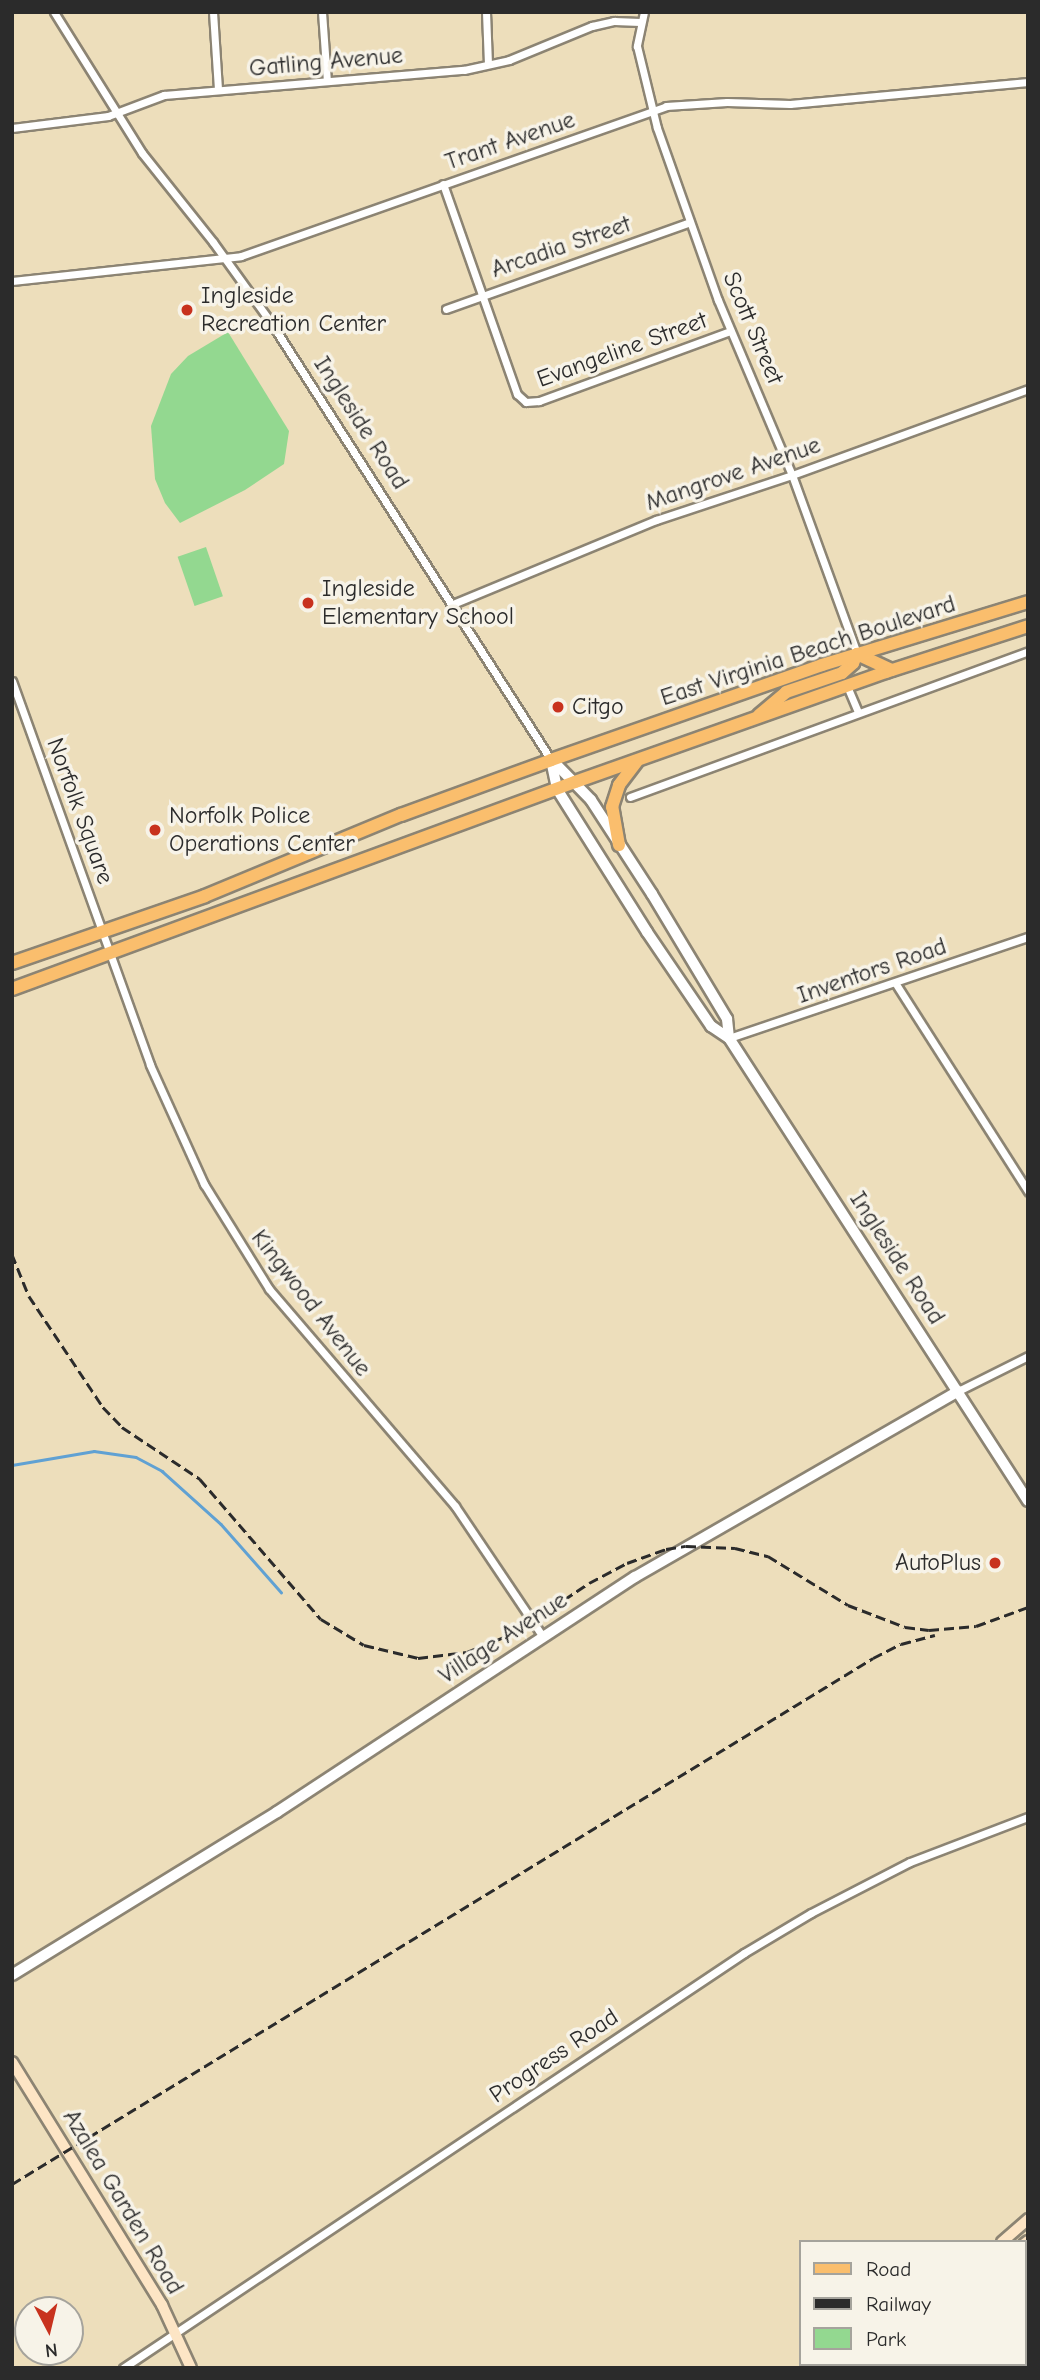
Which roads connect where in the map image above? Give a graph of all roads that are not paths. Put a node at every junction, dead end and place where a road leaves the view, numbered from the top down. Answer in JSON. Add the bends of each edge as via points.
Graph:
{"nodes":[{"id":1,"x":54,"y":12,"type":"edge"},
{"id":2,"x":213,"y":12,"type":"edge"},
{"id":3,"x":322,"y":12,"type":"edge"},
{"id":4,"x":486,"y":12,"type":"edge"},
{"id":5,"x":644,"y":12,"type":"edge"},
{"id":6,"x":640,"y":22,"type":"junction"},
{"id":7,"x":488,"y":64,"type":"junction"},
{"id":8,"x":327,"y":81,"type":"junction"},
{"id":9,"x":1028,"y":82,"type":"edge"},
{"id":10,"x":218,"y":90,"type":"junction"},
{"id":11,"x":652,"y":110,"type":"junction"},
{"id":12,"x":117,"y":114,"type":"junction"},
{"id":13,"x":12,"y":128,"type":"edge"},
{"id":14,"x":443,"y":184,"type":"junction"},
{"id":15,"x":690,"y":222,"type":"junction"},
{"id":16,"x":226,"y":259,"type":"junction"},
{"id":17,"x":12,"y":281,"type":"edge"},
{"id":18,"x":482,"y":296,"type":"junction"},
{"id":19,"x":446,"y":309,"type":"dead end"},
{"id":20,"x":730,"y":331,"type":"junction"},
{"id":21,"x":1028,"y":389,"type":"edge"},
{"id":22,"x":792,"y":475,"type":"junction"},
{"id":23,"x":1028,"y":602,"type":"edge"},
{"id":24,"x":453,"y":604,"type":"junction"},
{"id":25,"x":1028,"y":626,"type":"edge"},
{"id":26,"x":1028,"y":650,"type":"edge"},
{"id":27,"x":856,"y":654,"type":"junction"},
{"id":28,"x":891,"y":670,"type":"junction"},
{"id":29,"x":12,"y":681,"type":"edge"},
{"id":30,"x":847,"y":686,"type":"junction"},
{"id":31,"x":858,"y":712,"type":"junction"},
{"id":32,"x":757,"y":718,"type":"junction"},
{"id":33,"x":551,"y":760,"type":"junction"},
{"id":34,"x":637,"y":761,"type":"junction"},
{"id":35,"x":575,"y":782,"type":"junction"},
{"id":36,"x":557,"y":789,"type":"junction"},
{"id":37,"x":630,"y":797,"type":"dead end"},
{"id":38,"x":619,"y":845,"type":"junction"},
{"id":39,"x":103,"y":932,"type":"junction"},
{"id":40,"x":1028,"y":937,"type":"edge"},
{"id":41,"x":111,"y":954,"type":"junction"},
{"id":42,"x":12,"y":963,"type":"edge"},
{"id":43,"x":896,"y":984,"type":"junction"},
{"id":44,"x":12,"y":989,"type":"edge"},
{"id":45,"x":729,"y":1038,"type":"junction"},
{"id":46,"x":1028,"y":1191,"type":"edge"},
{"id":47,"x":1028,"y":1356,"type":"edge"},
{"id":48,"x":958,"y":1391,"type":"junction"},
{"id":49,"x":1028,"y":1501,"type":"edge"},
{"id":50,"x":543,"y":1637,"type":"junction"},
{"id":51,"x":1028,"y":1817,"type":"edge"},
{"id":52,"x":12,"y":1975,"type":"edge"},
{"id":53,"x":12,"y":2062,"type":"edge"},
{"id":54,"x":1028,"y":2219,"type":"edge"},
{"id":55,"x":1004,"y":2240,"type":"edge"},
{"id":56,"x":176,"y":2333,"type":"junction"},
{"id":57,"x":124,"y":2368,"type":"edge"},
{"id":58,"x":191,"y":2368,"type":"edge"}],
"edges":[{"from":1,"to":12,"type":"street","name":"Ingleside Road"},
{"from":2,"to":10,"type":"street"},
{"from":3,"to":8,"type":"street"},
{"from":4,"to":7,"type":"street"},
{"from":5,"to":6,"type":"street","name":"Scott Street"},
{"from":6,"to":7,"type":"street","name":"Gatling Avenue","via":[[592,26]]},
{"from":6,"to":11,"type":"street","name":"Scott Street","via":[[637,46]]},
{"from":7,"to":8,"type":"street","name":"Gatling Avenue"},
{"from":8,"to":10,"type":"street","name":"Gatling Avenue"},
{"from":9,"to":11,"type":"street","name":"Trant Avenue","via":[[790,104],[727,102]]},
{"from":10,"to":12,"type":"street","name":"Gatling Avenue","via":[[155,97]]},
{"from":11,"to":14,"type":"street","name":"Trant Avenue"},
{"from":11,"to":15,"type":"street","name":"Scott Street"},
{"from":12,"to":13,"type":"street","name":"Gatling Avenue"},
{"from":12,"to":16,"type":"street","name":"Ingleside Road"},
{"from":14,"to":16,"type":"street","name":"Trant Avenue"},
{"from":14,"to":18,"type":"street"},
{"from":15,"to":18,"type":"street","name":"Arcadia Street"},
{"from":15,"to":20,"type":"street","name":"Scott Street"},
{"from":16,"to":17,"type":"street","name":"Trant Avenue"},
{"from":16,"to":24,"type":"street","name":"Ingleside Road"},
{"from":18,"to":19,"type":"street","name":"Arcadia Street"},
{"from":18,"to":20,"type":"street","name":"Evangeline Street","via":[[517,394],[526,402]]},
{"from":20,"to":22,"type":"street","name":"Scott Street"},
{"from":21,"to":22,"type":"street","name":"Mangrove Avenue"},
{"from":22,"to":24,"type":"street","name":"Mangrove Avenue","via":[[656,520]]},
{"from":22,"to":27,"type":"street","name":"Scott Street"},
{"from":23,"to":27,"type":"main road","name":"East Virginia Beach Boulevard"},
{"from":24,"to":33,"type":"street","name":"Ingleside Road"},
{"from":25,"to":28,"type":"main road","name":"East Virginia Beach Boulevard"},
{"from":26,"to":31,"type":"street"},
{"from":27,"to":28,"type":"main road"},
{"from":27,"to":32,"type":"main road","via":[[842,673],[786,691]]},
{"from":27,"to":33,"type":"main road","name":"East Virginia Beach Boulevard"},
{"from":28,"to":30,"type":"main road","name":"East Virginia Beach Boulevard"},
{"from":29,"to":39,"type":"street","name":"Norfolk Square"},
{"from":30,"to":31,"type":"street","name":"East Virginia Beach Boulevard"},
{"from":30,"to":32,"type":"main road","name":"East Virginia Beach Boulevard"},
{"from":31,"to":37,"type":"street"},
{"from":32,"to":34,"type":"main road","name":"East Virginia Beach Boulevard"},
{"from":33,"to":35,"type":"street","name":"Ingleside Road"},
{"from":33,"to":36,"type":"street","name":"Ingleside Road"},
{"from":33,"to":39,"type":"main road","name":"East Virginia Beach Boulevard"},
{"from":34,"to":35,"type":"main road","name":"East Virginia Beach Boulevard"},
{"from":34,"to":38,"type":"main road","via":[[612,807]]},
{"from":35,"to":36,"type":"main road","name":"East Virginia Beach Boulevard"},
{"from":35,"to":38,"type":"street","name":"Ingleside Road"},
{"from":36,"to":41,"type":"main road","name":"East Virginia Beach Boulevard"},
{"from":36,"to":45,"type":"street","name":"Ingleside Road","via":[[711,1026]]},
{"from":38,"to":45,"type":"street","name":"Ingleside Road","via":[[708,984],[727,1019]]},
{"from":39,"to":41,"type":"street","name":"Norfolk Square"},
{"from":39,"to":42,"type":"main road","name":"East Virginia Beach Boulevard"},
{"from":40,"to":43,"type":"street","name":"Inventors Road"},
{"from":41,"to":44,"type":"main road","name":"East Virginia Beach Boulevard"},
{"from":41,"to":50,"type":"street","name":"Kingwood Avenue","via":[[170,1115],[234,1234],[278,1299],[455,1506]]},
{"from":43,"to":45,"type":"street","name":"Inventors Road"},
{"from":43,"to":46,"type":"street"},
{"from":45,"to":48,"type":"street","name":"Ingleside Road"},
{"from":47,"to":48,"type":"street","name":"Village Avenue"},
{"from":48,"to":49,"type":"street","name":"Ingleside Road"},
{"from":48,"to":50,"type":"street","name":"Village Avenue","via":[[732,1518]]},
{"from":50,"to":52,"type":"street","name":"Village Avenue","via":[[231,1841]]},
{"from":51,"to":56,"type":"street","name":"Progress Road","via":[[910,1862],[744,1953]]},
{"from":53,"to":56,"type":"main road","name":"Azalea Garden Road"},
{"from":54,"to":55,"type":"main road"},
{"from":56,"to":57,"type":"street","name":"Progress Road"},
{"from":56,"to":58,"type":"main road","name":"Azalea Garden Road"}]}
